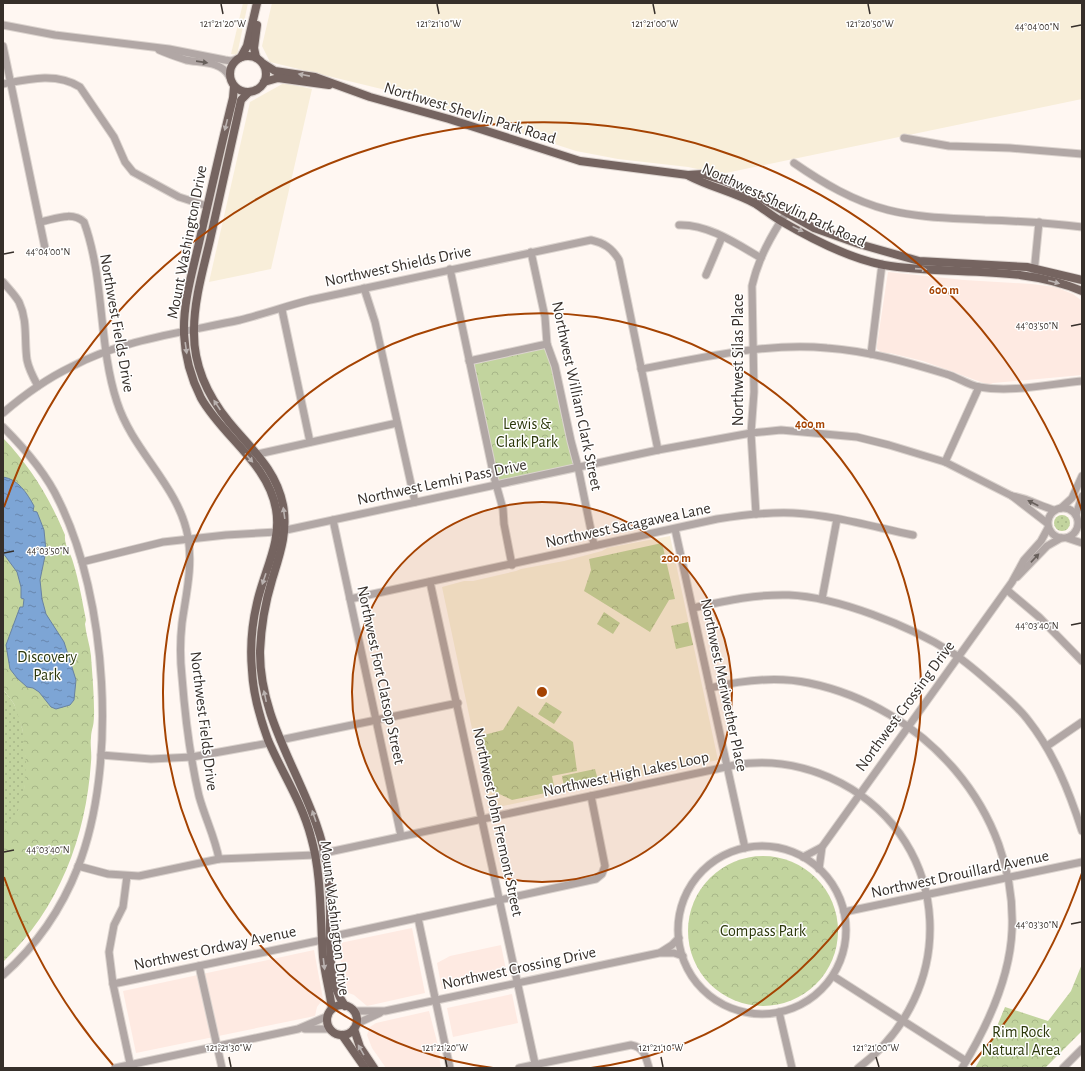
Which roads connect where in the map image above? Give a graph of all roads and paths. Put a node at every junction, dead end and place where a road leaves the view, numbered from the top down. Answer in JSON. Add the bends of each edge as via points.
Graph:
{"nodes":[{"id":1,"x":257,"y":3,"type":"edge"},
{"id":2,"x":262,"y":3,"type":"edge"},
{"id":3,"x":3,"y":27,"type":"edge"},
{"id":4,"x":3,"y":46,"type":"edge"},
{"id":5,"x":151,"y":47,"type":"junction"},
{"id":6,"x":256,"y":57,"type":"junction"},
{"id":7,"x":239,"y":58,"type":"junction"},
{"id":8,"x":264,"y":64,"type":"junction"},
{"id":9,"x":229,"y":76,"type":"junction"},
{"id":10,"x":264,"y":82,"type":"junction"},
{"id":11,"x":7,"y":83,"type":"edge"},
{"id":12,"x":234,"y":87,"type":"junction"},
{"id":13,"x":341,"y":87,"type":"junction"},
{"id":14,"x":248,"y":92,"type":"junction"},
{"id":15,"x":904,"y":138,"type":"dead end"},
{"id":16,"x":1082,"y":154,"type":"edge"},
{"id":17,"x":794,"y":163,"type":"dead end"},
{"id":18,"x":688,"y":175,"type":"junction"},
{"id":19,"x":207,"y":206,"type":"junction"},
{"id":20,"x":786,"y":213,"type":"junction"},
{"id":21,"x":781,"y":221,"type":"junction"},
{"id":22,"x":40,"y":222,"type":"junction"},
{"id":23,"x":1039,"y":222,"type":"junction"},
{"id":24,"x":679,"y":225,"type":"dead end"},
{"id":25,"x":1082,"y":227,"type":"edge"},
{"id":26,"x":722,"y":237,"type":"junction"},
{"id":27,"x":46,"y":248,"type":"dead end"},
{"id":28,"x":531,"y":252,"type":"junction"},
{"id":29,"x":760,"y":258,"type":"junction"},
{"id":30,"x":882,"y":264,"type":"junction"},
{"id":31,"x":1035,"y":268,"type":"junction"},
{"id":32,"x":450,"y":269,"type":"junction"},
{"id":33,"x":706,"y":275,"type":"dead end"},
{"id":34,"x":1034,"y":277,"type":"junction"},
{"id":35,"x":1082,"y":280,"type":"edge"},
{"id":36,"x":3,"y":282,"type":"edge"},
{"id":37,"x":364,"y":288,"type":"junction"},
{"id":38,"x":9,"y":289,"type":"junction"},
{"id":39,"x":1082,"y":291,"type":"edge"},
{"id":40,"x":3,"y":294,"type":"edge"},
{"id":41,"x":282,"y":310,"type":"junction"},
{"id":42,"x":194,"y":329,"type":"junction"},
{"id":43,"x":184,"y":332,"type":"junction"},
{"id":44,"x":547,"y":344,"type":"junction"},
{"id":45,"x":753,"y":349,"type":"junction"},
{"id":46,"x":105,"y":352,"type":"junction"},
{"id":47,"x":871,"y":354,"type":"junction"},
{"id":48,"x":468,"y":361,"type":"junction"},
{"id":49,"x":641,"y":369,"type":"junction"},
{"id":50,"x":1082,"y":381,"type":"edge"},
{"id":51,"x":38,"y":386,"type":"junction"},
{"id":52,"x":978,"y":387,"type":"junction"},
{"id":53,"x":3,"y":413,"type":"edge"},
{"id":54,"x":397,"y":423,"type":"junction"},
{"id":55,"x":3,"y":427,"type":"edge"},
{"id":56,"x":751,"y":433,"type":"junction"},
{"id":57,"x":310,"y":442,"type":"junction"},
{"id":58,"x":658,"y":450,"type":"junction"},
{"id":59,"x":258,"y":454,"type":"junction"},
{"id":60,"x":945,"y":462,"type":"junction"},
{"id":61,"x":578,"y":467,"type":"junction"},
{"id":62,"x":1082,"y":476,"type":"edge"},
{"id":63,"x":496,"y":484,"type":"junction"},
{"id":64,"x":1012,"y":496,"type":"junction"},
{"id":65,"x":1082,"y":496,"type":"edge"},
{"id":66,"x":415,"y":502,"type":"junction"},
{"id":67,"x":1058,"y":509,"type":"junction"},
{"id":68,"x":756,"y":514,"type":"junction"},
{"id":69,"x":837,"y":519,"type":"junction"},
{"id":70,"x":1077,"y":519,"type":"junction"},
{"id":71,"x":333,"y":520,"type":"junction"},
{"id":72,"x":1048,"y":526,"type":"junction"},
{"id":73,"x":675,"y":529,"type":"junction"},
{"id":74,"x":285,"y":530,"type":"junction"},
{"id":75,"x":1082,"y":530,"type":"edge"},
{"id":76,"x":277,"y":532,"type":"junction"},
{"id":77,"x":913,"y":535,"type":"dead end"},
{"id":78,"x":188,"y":538,"type":"junction"},
{"id":79,"x":1064,"y":538,"type":"junction"},
{"id":80,"x":1082,"y":543,"type":"edge"},
{"id":81,"x":594,"y":545,"type":"junction"},
{"id":82,"x":82,"y":562,"type":"junction"},
{"id":83,"x":512,"y":565,"type":"junction"},
{"id":84,"x":430,"y":582,"type":"junction"},
{"id":85,"x":1012,"y":582,"type":"junction"},
{"id":86,"x":1007,"y":590,"type":"junction"},
{"id":87,"x":350,"y":598,"type":"junction"},
{"id":88,"x":822,"y":599,"type":"junction"},
{"id":89,"x":693,"y":608,"type":"junction"},
{"id":90,"x":958,"y":657,"type":"junction"},
{"id":91,"x":1082,"y":661,"type":"edge"},
{"id":92,"x":710,"y":688,"type":"junction"},
{"id":93,"x":458,"y":703,"type":"junction"},
{"id":94,"x":376,"y":720,"type":"junction"},
{"id":95,"x":1082,"y":722,"type":"edge"},
{"id":96,"x":909,"y":726,"type":"junction"},
{"id":97,"x":280,"y":740,"type":"junction"},
{"id":98,"x":269,"y":743,"type":"junction"},
{"id":99,"x":1046,"y":746,"type":"junction"},
{"id":100,"x":101,"y":755,"type":"junction"},
{"id":101,"x":192,"y":757,"type":"junction"},
{"id":102,"x":727,"y":766,"type":"junction"},
{"id":103,"x":860,"y":793,"type":"junction"},
{"id":104,"x":591,"y":796,"type":"junction"},
{"id":105,"x":482,"y":818,"type":"junction"},
{"id":106,"x":1082,"y":831,"type":"edge"},
{"id":107,"x":401,"y":836,"type":"junction"},
{"id":108,"x":745,"y":848,"type":"junction"},
{"id":109,"x":822,"y":848,"type":"junction"},
{"id":110,"x":325,"y":853,"type":"junction"},
{"id":111,"x":315,"y":855,"type":"junction"},
{"id":112,"x":803,"y":857,"type":"junction"},
{"id":113,"x":219,"y":859,"type":"junction"},
{"id":114,"x":1082,"y":862,"type":"edge"},
{"id":115,"x":78,"y":866,"type":"junction"},
{"id":116,"x":819,"y":869,"type":"junction"},
{"id":117,"x":127,"y":876,"type":"junction"},
{"id":118,"x":1008,"y":877,"type":"junction"},
{"id":119,"x":926,"y":896,"type":"junction"},
{"id":120,"x":500,"y":901,"type":"junction"},
{"id":121,"x":844,"y":912,"type":"junction"},
{"id":122,"x":418,"y":918,"type":"junction"},
{"id":123,"x":326,"y":938,"type":"junction"},
{"id":124,"x":679,"y":938,"type":"junction"},
{"id":125,"x":659,"y":952,"type":"junction"},
{"id":126,"x":683,"y":956,"type":"junction"},
{"id":127,"x":200,"y":966,"type":"junction"},
{"id":128,"x":3,"y":975,"type":"edge"},
{"id":129,"x":833,"y":976,"type":"junction"},
{"id":130,"x":518,"y":983,"type":"junction"},
{"id":131,"x":113,"y":984,"type":"junction"},
{"id":132,"x":436,"y":1000,"type":"junction"},
{"id":133,"x":345,"y":1006,"type":"junction"},
{"id":134,"x":354,"y":1011,"type":"junction"},
{"id":135,"x":384,"y":1011,"type":"junction"},
{"id":136,"x":779,"y":1012,"type":"junction"},
{"id":137,"x":330,"y":1013,"type":"junction"},
{"id":138,"x":903,"y":1022,"type":"junction"},
{"id":139,"x":355,"y":1026,"type":"junction"},
{"id":140,"x":298,"y":1029,"type":"junction"},
{"id":141,"x":330,"y":1029,"type":"junction"},
{"id":142,"x":342,"y":1035,"type":"junction"},
{"id":143,"x":216,"y":1046,"type":"junction"},
{"id":144,"x":1082,"y":1049,"type":"edge"},
{"id":145,"x":966,"y":1061,"type":"junction"},
{"id":146,"x":131,"y":1066,"type":"edge"},
{"id":147,"x":536,"y":1066,"type":"edge"},
{"id":148,"x":115,"y":1068,"type":"edge"},
{"id":149,"x":222,"y":1068,"type":"edge"},
{"id":150,"x":365,"y":1068,"type":"edge"},
{"id":151,"x":374,"y":1068,"type":"edge"},
{"id":152,"x":450,"y":1068,"type":"edge"},
{"id":153,"x":519,"y":1068,"type":"edge"},
{"id":154,"x":649,"y":1068,"type":"edge"},
{"id":155,"x":792,"y":1068,"type":"edge"},
{"id":156,"x":858,"y":1068,"type":"edge"},
{"id":157,"x":962,"y":1068,"type":"edge"},
{"id":158,"x":1063,"y":1068,"type":"edge"}],
"edges":[{"from":1,"to":7,"type":"main road","via":[[247,46]]},
{"from":2,"to":6,"type":"main road","via":[[254,42]]},
{"from":3,"to":5,"type":"street"},
{"from":4,"to":11,"type":"street"},
{"from":5,"to":7,"type":"street","via":[[225,60]]},
{"from":5,"to":9,"type":"street","one_way":true,"via":[[186,60],[214,64],[225,69]]},
{"from":6,"to":7,"type":"main road"},
{"from":6,"to":8,"type":"main road"},
{"from":7,"to":9,"type":"main road","via":[[231,66]]},
{"from":8,"to":10,"type":"main road"},
{"from":13,"to":8,"type":"main road","name":"Northwest Shevlin Park Road","one_way":true,"via":[[315,77],[275,71]]},
{"from":9,"to":12,"type":"main road"},
{"from":10,"to":13,"type":"main road","name":"Northwest Shevlin Park Road","via":[[278,78]]},
{"from":10,"to":14,"type":"main road","via":[[258,90]]},
{"from":11,"to":19,"type":"street","via":[[56,78],[73,82],[80,87],[114,137],[133,172],[179,197]]},
{"from":11,"to":22,"type":"street"},
{"from":12,"to":14,"type":"main road"},
{"from":12,"to":19,"type":"main road","name":"Mount Washington Drive","one_way":true},
{"from":13,"to":18,"type":"main road","name":"Northwest Shevlin Park Road","via":[[580,161]]},
{"from":14,"to":42,"type":"main road","name":"Mount Washington Drive","via":[[240,106],[198,291]]},
{"from":15,"to":16,"type":"street","via":[[949,146]]},
{"from":17,"to":23,"type":"street","via":[[831,187],[888,210],[945,219]]},
{"from":18,"to":20,"type":"main road","name":"Northwest Shevlin Park Road","via":[[702,174],[725,181]]},
{"from":18,"to":21,"type":"main road","name":"Northwest Shevlin Park Road","via":[[755,204]]},
{"from":19,"to":43,"type":"main road","name":"Mount Washington Drive","via":[[185,310]]},
{"from":20,"to":21,"type":"street","name":"Northwest Silas Place"},
{"from":20,"to":31,"type":"main road","name":"Northwest Shevlin Park Road","via":[[837,237],[919,261]]},
{"from":21,"to":29,"type":"street","name":"Northwest Silas Place"},
{"from":21,"to":30,"type":"main road","name":"Northwest Shevlin Park Road","one_way":true,"via":[[844,251]]},
{"from":22,"to":27,"type":"street"},
{"from":22,"to":46,"type":"street","name":"Northwest Fields Drive","via":[[75,216],[84,222],[95,271]]},
{"from":23,"to":25,"type":"street"},
{"from":23,"to":31,"type":"street"},
{"from":24,"to":26,"type":"street","via":[[698,227]]},
{"from":26,"to":29,"type":"street"},
{"from":26,"to":33,"type":"street"},
{"from":28,"to":32,"type":"street","name":"Northwest Shields Drive"},
{"from":28,"to":44,"type":"street","name":"Northwest William Clark Street","via":[[545,317]]},
{"from":28,"to":49,"type":"street","name":"Northwest Shields Drive","via":[[591,240],[611,249],[619,260]]},
{"from":29,"to":45,"type":"street","name":"Northwest Silas Place","via":[[752,286]]},
{"from":30,"to":34,"type":"main road","name":"Northwest Shevlin Park Road","one_way":true},
{"from":30,"to":47,"type":"street"},
{"from":31,"to":34,"type":"street"},
{"from":31,"to":35,"type":"main road","name":"Northwest Shevlin Park Road"},
{"from":32,"to":37,"type":"street","name":"Northwest Shields Drive"},
{"from":32,"to":48,"type":"street"},
{"from":34,"to":39,"type":"main road","name":"Northwest Shevlin Park Road","one_way":true},
{"from":36,"to":38,"type":"street"},
{"from":37,"to":41,"type":"street","name":"Northwest Shields Drive","via":[[306,301]]},
{"from":37,"to":54,"type":"street","via":[[375,322]]},
{"from":38,"to":40,"type":"street"},
{"from":38,"to":51,"type":"street","via":[[22,307],[27,331],[27,360]]},
{"from":41,"to":42,"type":"street","name":"Northwest Shields Drive"},
{"from":41,"to":57,"type":"street"},
{"from":42,"to":43,"type":"street","name":"Northwest Shields Drive"},
{"from":59,"to":42,"type":"main road","name":"Mount Washington Drive","one_way":true,"via":[[230,423],[207,389],[198,366]]},
{"from":43,"to":46,"type":"street","name":"Northwest Shields Drive"},
{"from":43,"to":76,"type":"main road","name":"Mount Washington Drive","one_way":true,"via":[[188,365],[198,392],[211,414],[258,468],[266,481],[276,508]]},
{"from":44,"to":48,"type":"street"},
{"from":44,"to":61,"type":"street","name":"Northwest William Clark Street","via":[[555,366],[570,441]]},
{"from":45,"to":47,"type":"street","via":[[825,348]]},
{"from":45,"to":49,"type":"street"},
{"from":45,"to":56,"type":"street","name":"Northwest Silas Place","via":[[754,392]]},
{"from":46,"to":51,"type":"street","name":"Northwest Shields Drive","via":[[71,366]]},
{"from":46,"to":78,"type":"street","name":"Northwest Fields Drive","via":[[121,413],[146,458],[170,491],[179,508]]},
{"from":47,"to":52,"type":"street","via":[[953,376]]},
{"from":48,"to":63,"type":"street"},
{"from":49,"to":58,"type":"street","name":"Northwest Shields Drive"},
{"from":50,"to":52,"type":"street","via":[[1009,389]]},
{"from":51,"to":53,"type":"street","name":"Northwest Shields Drive"},
{"from":52,"to":60,"type":"street"},
{"from":54,"to":57,"type":"street"},
{"from":54,"to":66,"type":"street"},
{"from":55,"to":82,"type":"street","via":[[38,466],[59,499]]},
{"from":56,"to":58,"type":"street","name":"Northwest Lemhi Pass Drive"},
{"from":56,"to":60,"type":"street","name":"Northwest Lemhi Pass Drive","via":[[781,430],[856,437]]},
{"from":56,"to":68,"type":"street","name":"Northwest Silas Place"},
{"from":57,"to":59,"type":"street"},
{"from":58,"to":61,"type":"street","name":"Northwest Lemhi Pass Drive"},
{"from":74,"to":59,"type":"main road","name":"Mount Washington Drive","one_way":true,"via":[[284,510],[278,486]]},
{"from":60,"to":64,"type":"street","name":"Northwest Lemhi Pass Drive"},
{"from":61,"to":63,"type":"street","name":"Northwest Lemhi Pass Drive"},
{"from":61,"to":81,"type":"street","name":"Northwest William Clark Street"},
{"from":62,"to":67,"type":"street","via":[[1072,498]]},
{"from":63,"to":66,"type":"street","name":"Northwest Lemhi Pass Drive"},
{"from":63,"to":83,"type":"street","via":[[503,509]]},
{"from":67,"to":64,"type":"street","name":"Northwest Lemhi Pass Drive","one_way":true,"via":[[1040,506],[1024,498]]},
{"from":64,"to":72,"type":"street","name":"Northwest Lemhi Pass Drive"},
{"from":65,"to":70,"type":"street"},
{"from":66,"to":71,"type":"street","name":"Northwest Lemhi Pass Drive"},
{"from":67,"to":70,"type":"street","via":[[1069,509]]},
{"from":67,"to":72,"type":"street","via":[[1048,518]]},
{"from":68,"to":69,"type":"street","name":"Northwest Sacagawea Lane","via":[[792,513]]},
{"from":68,"to":73,"type":"street","name":"Northwest Sacagawea Lane","via":[[717,519]]},
{"from":69,"to":77,"type":"street","name":"Northwest Sacagawea Lane"},
{"from":69,"to":88,"type":"street"},
{"from":70,"to":75,"type":"street"},
{"from":70,"to":79,"type":"street","via":[[1075,532]]},
{"from":71,"to":74,"type":"street","name":"Northwest Lemhi Pass Drive"},
{"from":71,"to":87,"type":"street","name":"Northwest Fort Clatsop Street"},
{"from":72,"to":79,"type":"street","via":[[1053,535]]},
{"from":72,"to":85,"type":"street","name":"Northwest Crossing Drive","via":[[1042,541],[1024,560]]},
{"from":73,"to":81,"type":"street","name":"Northwest Sacagawea Lane"},
{"from":73,"to":89,"type":"street","name":"Northwest Meriwether Place"},
{"from":74,"to":76,"type":"street","name":"Northwest Lemhi Pass Drive"},
{"from":97,"to":74,"type":"main road","name":"Mount Washington Drive","one_way":true,"via":[[268,709],[260,651],[264,612],[282,551]]},
{"from":76,"to":78,"type":"street","name":"Northwest Lemhi Pass Drive"},
{"from":76,"to":98,"type":"main road","name":"Mount Washington Drive","one_way":true,"via":[[272,558],[256,604],[251,647],[254,687]]},
{"from":78,"to":82,"type":"street","name":"Northwest Lemhi Pass Drive"},
{"from":78,"to":101,"type":"street","name":"Northwest Fields Drive","via":[[190,572],[182,625],[181,654]]},
{"from":79,"to":80,"type":"street"},
{"from":85,"to":79,"type":"street","name":"Northwest Crossing Drive","one_way":true,"via":[[1047,546]]},
{"from":81,"to":83,"type":"street","name":"Northwest Sacagawea Lane"},
{"from":82,"to":100,"type":"street","via":[[93,613],[98,655],[102,701]]},
{"from":83,"to":84,"type":"street","name":"Northwest Sacagawea Lane"},
{"from":84,"to":87,"type":"street","name":"Northwest Sacagawea Lane"},
{"from":84,"to":93,"type":"street","name":"Northwest John Fremont Street"},
{"from":85,"to":86,"type":"street","name":"Northwest Crossing Drive"},
{"from":86,"to":90,"type":"street","name":"Northwest Crossing Drive"},
{"from":86,"to":91,"type":"street","via":[[1039,617]]},
{"from":87,"to":94,"type":"street","name":"Northwest Fort Clatsop Street"},
{"from":88,"to":89,"type":"street","via":[[788,595],[752,596]]},
{"from":88,"to":90,"type":"street","via":[[880,618],[922,636]]},
{"from":89,"to":92,"type":"street","name":"Northwest Meriwether Place"},
{"from":90,"to":96,"type":"street","name":"Northwest Crossing Drive"},
{"from":90,"to":99,"type":"street","via":[[1013,703],[1028,719]]},
{"from":92,"to":96,"type":"street","via":[[744,680],[808,682],[873,704]]},
{"from":92,"to":102,"type":"street","name":"Northwest Meriwether Place"},
{"from":93,"to":94,"type":"street"},
{"from":93,"to":105,"type":"street","name":"Northwest John Fremont Street"},
{"from":94,"to":97,"type":"street"},
{"from":94,"to":107,"type":"street","name":"Northwest Fort Clatsop Street"},
{"from":95,"to":99,"type":"street"},
{"from":96,"to":103,"type":"street","name":"Northwest Crossing Drive"},
{"from":96,"to":118,"type":"street","via":[[953,766],[976,799],[995,837]]},
{"from":110,"to":97,"type":"main road","name":"Mount Washington Drive","one_way":true,"via":[[303,787]]},
{"from":98,"to":101,"type":"street"},
{"from":98,"to":111,"type":"main road","name":"Mount Washington Drive","via":[[298,799]]},
{"from":99,"to":106,"type":"street","via":[[1068,791]]},
{"from":100,"to":101,"type":"street","via":[[151,759]]},
{"from":100,"to":115,"type":"street","via":[[93,814]]},
{"from":101,"to":113,"type":"street","name":"Northwest Fields Drive","via":[[200,800],[214,834]]},
{"from":102,"to":103,"type":"street","name":"Northwest High Lakes Loop","via":[[761,762],[798,766],[826,775]]},
{"from":102,"to":104,"type":"street","name":"Northwest High Lakes Loop"},
{"from":102,"to":108,"type":"street","name":"Northwest Meriwether Place"},
{"from":103,"to":109,"type":"street","name":"Northwest Crossing Drive"},
{"from":103,"to":119,"type":"street","name":"Northwest High Lakes Loop","via":[[891,821],[901,835],[919,870]]},
{"from":104,"to":105,"type":"street","name":"Northwest High Lakes Loop"},
{"from":104,"to":120,"type":"street","name":"Northwest Ordway Avenue","via":[[604,860],[605,868],[602,874],[591,882]]},
{"from":105,"to":107,"type":"street","name":"Northwest High Lakes Loop"},
{"from":105,"to":120,"type":"street","name":"Northwest John Fremont Street"},
{"from":107,"to":110,"type":"street","name":"Northwest High Lakes Loop"},
{"from":108,"to":112,"type":"street","via":[[777,847]]},
{"from":108,"to":124,"type":"street","via":[[718,859],[691,885],[680,915]]},
{"from":109,"to":112,"type":"street"},
{"from":109,"to":116,"type":"street","name":"Northwest Crossing Drive"},
{"from":110,"to":111,"type":"street","name":"Northwest High Lakes Loop"},
{"from":110,"to":123,"type":"main road","name":"Mount Washington Drive","via":[[330,886]]},
{"from":111,"to":113,"type":"street","name":"Northwest High Lakes Loop"},
{"from":111,"to":123,"type":"main road","name":"Mount Washington Drive"},
{"from":112,"to":116,"type":"street"},
{"from":113,"to":117,"type":"street","name":"Northwest High Lakes Loop","via":[[153,874]]},
{"from":114,"to":118,"type":"street","name":"Northwest Drouillard Avenue"},
{"from":115,"to":117,"type":"street","name":"Northwest High Lakes Loop"},
{"from":115,"to":128,"type":"street","via":[[51,920],[24,954]]},
{"from":116,"to":121,"type":"street","via":[[836,890]]},
{"from":117,"to":131,"type":"street","via":[[123,907],[114,925],[111,939]]},
{"from":118,"to":119,"type":"street","name":"Northwest Drouillard Avenue"},
{"from":118,"to":145,"type":"street","via":[[1013,910],[1010,952],[992,1011]]},
{"from":119,"to":121,"type":"street","name":"Northwest Drouillard Avenue"},
{"from":119,"to":138,"type":"street","name":"Northwest High Lakes Loop","via":[[930,928],[928,957],[918,991]]},
{"from":120,"to":122,"type":"street","name":"Northwest Ordway Avenue"},
{"from":120,"to":130,"type":"street","name":"Northwest John Fremont Street"},
{"from":121,"to":129,"type":"street","via":[[843,949]]},
{"from":122,"to":123,"type":"street","name":"Northwest Ordway Avenue"},
{"from":122,"to":132,"type":"street"},
{"from":123,"to":127,"type":"street","name":"Northwest Ordway Avenue"},
{"from":123,"to":133,"type":"main road","name":"Mount Washington Drive","via":[[336,985]]},
{"from":123,"to":137,"type":"main road","name":"Mount Washington Drive","one_way":true,"via":[[325,972]]},
{"from":124,"to":125,"type":"street","name":"Northwest Crossing Drive"},
{"from":124,"to":126,"type":"street"},
{"from":125,"to":126,"type":"street","name":"Northwest Crossing Drive"},
{"from":125,"to":130,"type":"street","name":"Northwest Crossing Drive"},
{"from":126,"to":136,"type":"street","via":[[698,985],[720,1004],[741,1012]]},
{"from":127,"to":131,"type":"street","name":"Northwest Ordway Avenue"},
{"from":127,"to":143,"type":"street"},
{"from":129,"to":136,"type":"street","via":[[812,997]]},
{"from":129,"to":138,"type":"street"},
{"from":130,"to":132,"type":"street","name":"Northwest Crossing Drive"},
{"from":130,"to":147,"type":"street","name":"Northwest John Fremont Street"},
{"from":131,"to":146,"type":"street"},
{"from":132,"to":135,"type":"street","name":"Northwest Crossing Drive"},
{"from":132,"to":152,"type":"street"},
{"from":133,"to":134,"type":"main road"},
{"from":133,"to":137,"type":"main road","via":[[338,1006]]},
{"from":134,"to":135,"type":"street","name":"Northwest Crossing Drive"},
{"from":134,"to":139,"type":"main road"},
{"from":135,"to":139,"type":"street","name":"Northwest Crossing Drive"},
{"from":136,"to":155,"type":"street"},
{"from":137,"to":140,"type":"street"},
{"from":137,"to":141,"type":"main road"},
{"from":138,"to":145,"type":"street"},
{"from":138,"to":156,"type":"street","name":"Northwest High Lakes Loop","via":[[878,1052]]},
{"from":139,"to":142,"type":"main road","via":[[349,1033]]},
{"from":151,"to":139,"type":"main road","one_way":true,"via":[[360,1047]]},
{"from":140,"to":141,"type":"street"},
{"from":140,"to":143,"type":"street"},
{"from":141,"to":142,"type":"main road"},
{"from":142,"to":150,"type":"main road"},
{"from":143,"to":146,"type":"street"},
{"from":143,"to":149,"type":"street"},
{"from":144,"to":158,"type":"street"},
{"from":145,"to":157,"type":"street"},
{"from":146,"to":148,"type":"street"},
{"from":147,"to":153,"type":"street"},
{"from":147,"to":154,"type":"street","via":[[631,1045],[638,1046],[644,1052]]}]}
